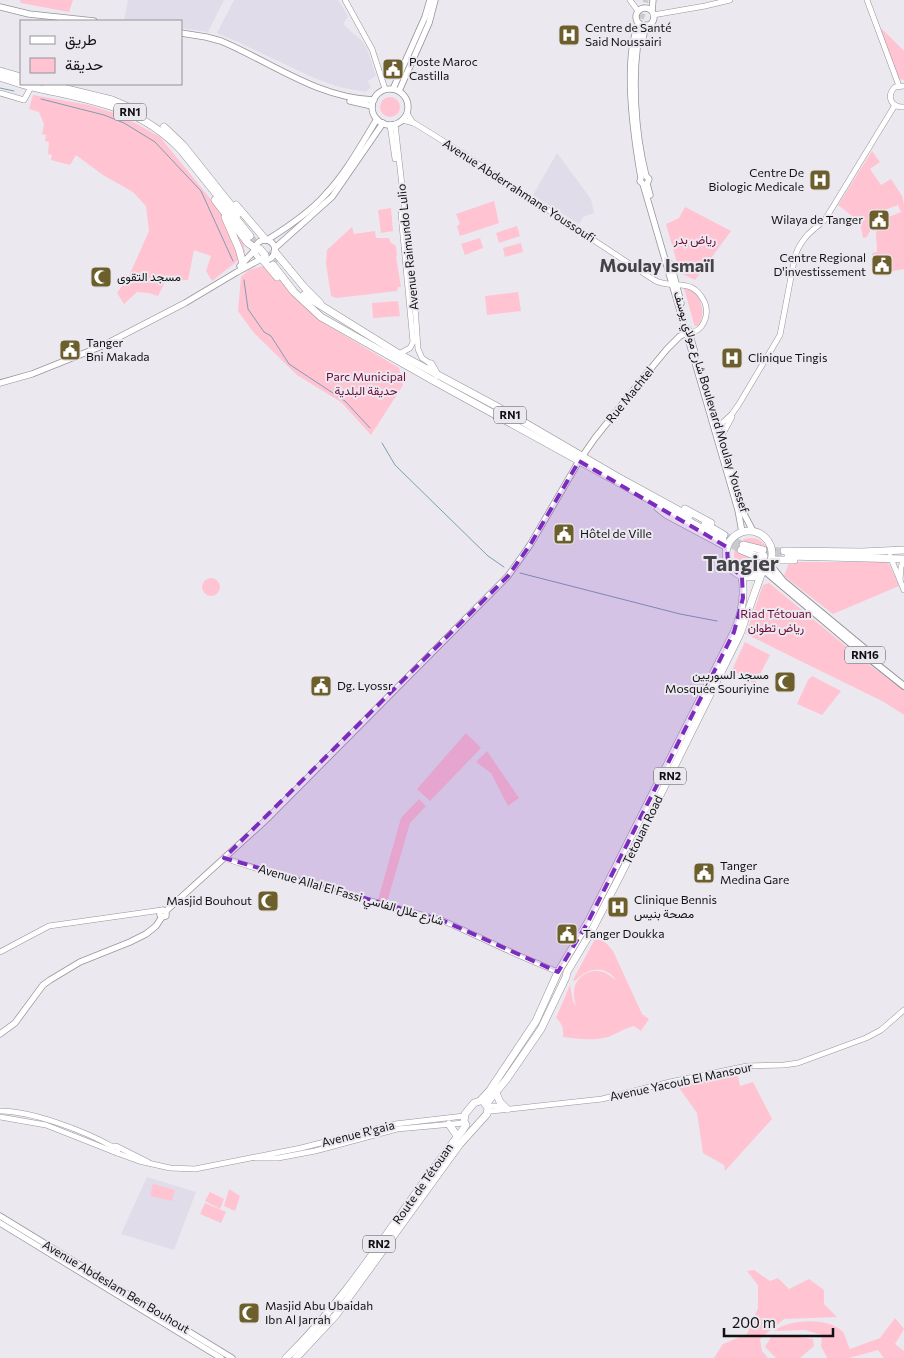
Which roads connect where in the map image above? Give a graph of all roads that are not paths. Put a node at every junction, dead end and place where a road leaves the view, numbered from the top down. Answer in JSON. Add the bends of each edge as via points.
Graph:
{"nodes":[{"id":1,"x":345,"y":0,"type":"edge"},
{"id":2,"x":430,"y":0,"type":"edge"},
{"id":3,"x":435,"y":0,"type":"edge"},
{"id":4,"x":630,"y":0,"type":"edge"},
{"id":5,"x":649,"y":0,"type":"edge"},
{"id":6,"x":730,"y":0,"type":"edge"},
{"id":7,"x":867,"y":0,"type":"edge"},
{"id":8,"x":0,"y":8,"type":"edge"},
{"id":9,"x":640,"y":10,"type":"junction"},
{"id":10,"x":653,"y":13,"type":"junction"},
{"id":11,"x":52,"y":20,"type":"edge"},
{"id":12,"x":85,"y":20,"type":"edge"},
{"id":13,"x":639,"y":24,"type":"junction"},
{"id":14,"x":646,"y":26,"type":"junction"},
{"id":15,"x":639,"y":31,"type":"tunnel mouth"},
{"id":16,"x":184,"y":35,"type":"edge"},
{"id":17,"x":0,"y":71,"type":"edge"},
{"id":18,"x":0,"y":77,"type":"edge"},
{"id":19,"x":20,"y":77,"type":"edge"},
{"id":20,"x":20,"y":85,"type":"edge"},
{"id":21,"x":21,"y":85,"type":"edge"},
{"id":22,"x":50,"y":85,"type":"edge"},
{"id":23,"x":902,"y":86,"type":"edge"},
{"id":24,"x":29,"y":88,"type":"junction"},
{"id":25,"x":385,"y":89,"type":"junction"},
{"id":26,"x":634,"y":89,"type":"junction"},
{"id":27,"x":396,"y":90,"type":"junction"},
{"id":28,"x":0,"y":93,"type":"edge"},
{"id":29,"x":373,"y":103,"type":"junction"},
{"id":30,"x":895,"y":106,"type":"junction"},
{"id":31,"x":904,"y":107,"type":"edge"},
{"id":32,"x":407,"y":113,"type":"junction"},
{"id":33,"x":377,"y":119,"type":"junction"},
{"id":34,"x":402,"y":120,"type":"junction"},
{"id":35,"x":414,"y":123,"type":"junction"},
{"id":36,"x":389,"y":124,"type":"junction"},
{"id":37,"x":207,"y":178,"type":"junction"},
{"id":38,"x":224,"y":212,"type":"junction"},
{"id":39,"x":251,"y":235,"type":"tunnel mouth"},
{"id":40,"x":261,"y":246,"type":"junction"},
{"id":41,"x":268,"y":255,"type":"junction"},
{"id":42,"x":242,"y":264,"type":"junction"},
{"id":43,"x":237,"y":272,"type":"junction"},
{"id":44,"x":674,"y":284,"type":"junction"},
{"id":45,"x":328,"y":309,"type":"junction"},
{"id":46,"x":319,"y":315,"type":"junction"},
{"id":47,"x":687,"y":333,"type":"junction"},
{"id":48,"x":399,"y":354,"type":"junction"},
{"id":49,"x":431,"y":364,"type":"joint"},
{"id":50,"x":437,"y":375,"type":"junction"},
{"id":51,"x":0,"y":383,"type":"edge"},
{"id":52,"x":732,"y":414,"type":"junction"},
{"id":53,"x":717,"y":428,"type":"junction"},
{"id":54,"x":720,"y":439,"type":"junction"},
{"id":55,"x":580,"y":459,"type":"junction"},
{"id":56,"x":633,"y":485,"type":"junction"},
{"id":57,"x":646,"y":498,"type":"junction"},
{"id":58,"x":753,"y":532,"type":"junction"},
{"id":59,"x":738,"y":534,"type":"junction"},
{"id":60,"x":770,"y":545,"type":"junction"},
{"id":61,"x":727,"y":547,"type":"junction"},
{"id":62,"x":742,"y":548,"type":"tunnel mouth"},
{"id":63,"x":904,"y":550,"type":"edge"},
{"id":64,"x":764,"y":553,"type":"tunnel mouth"},
{"id":65,"x":786,"y":553,"type":"tunnel mouth"},
{"id":66,"x":867,"y":555,"type":"junction"},
{"id":67,"x":889,"y":555,"type":"junction"},
{"id":68,"x":904,"y":559,"type":"edge"},
{"id":69,"x":767,"y":568,"type":"junction"},
{"id":70,"x":742,"y":577,"type":"junction"},
{"id":71,"x":900,"y":583,"type":"junction"},
{"id":72,"x":904,"y":590,"type":"edge"},
{"id":73,"x":904,"y":681,"type":"edge"},
{"id":74,"x":904,"y":686,"type":"edge"},
{"id":75,"x":224,"y":858,"type":"junction"},
{"id":76,"x":162,"y":913,"type":"junction"},
{"id":77,"x":0,"y":952,"type":"edge"},
{"id":78,"x":575,"y":957,"type":"junction"},
{"id":79,"x":578,"y":966,"type":"dead end"},
{"id":80,"x":562,"y":973,"type":"junction"},
{"id":81,"x":559,"y":1005,"type":"dead end"},
{"id":82,"x":551,"y":1007,"type":"junction"},
{"id":83,"x":904,"y":1010,"type":"edge"},
{"id":84,"x":0,"y":1034,"type":"edge"},
{"id":85,"x":496,"y":1093,"type":"junction"},
{"id":86,"x":485,"y":1105,"type":"junction"},
{"id":87,"x":506,"y":1109,"type":"junction"},
{"id":88,"x":0,"y":1111,"type":"edge"},
{"id":89,"x":0,"y":1117,"type":"edge"},
{"id":90,"x":465,"y":1121,"type":"junction"},
{"id":91,"x":449,"y":1124,"type":"junction"},
{"id":92,"x":474,"y":1128,"type":"junction"},
{"id":93,"x":457,"y":1136,"type":"junction"},
{"id":94,"x":115,"y":1150,"type":"junction"},
{"id":95,"x":252,"y":1158,"type":"junction"},
{"id":96,"x":0,"y":1216,"type":"edge"},
{"id":97,"x":0,"y":1222,"type":"edge"},
{"id":98,"x":221,"y":1358,"type":"edge"},
{"id":99,"x":232,"y":1358,"type":"edge"},
{"id":100,"x":286,"y":1358,"type":"edge"},
{"id":101,"x":297,"y":1358,"type":"edge"}],
"edges":[{"from":1,"to":25,"type":"street","via":[[372,49]]},
{"from":2,"to":27,"type":"main road"},
{"from":3,"to":27,"type":"main road","via":[[429,23]]},
{"from":4,"to":9,"type":"street"},
{"from":5,"to":9,"type":"main road"},
{"from":5,"to":10,"type":"main road"},
{"from":6,"to":10,"type":"street"},
{"from":7,"to":23,"type":"street"},
{"from":8,"to":11,"type":"main road","via":[[25,17]]},
{"from":8,"to":12,"type":"main road"},
{"from":9,"to":10,"type":"main road","via":[[648,8]]},
{"from":9,"to":13,"type":"main road","via":[[636,16]]},
{"from":10,"to":14,"type":"main road","via":[[651,23]]},
{"from":13,"to":14,"type":"main road"},
{"from":13,"to":26,"type":"main road","via":[[633,45]]},
{"from":14,"to":26,"type":"main road"},
{"from":15,"to":26,"type":"main road"},
{"from":16,"to":29,"type":"main road","via":[[221,42],[324,90]]},
{"from":17,"to":19,"type":"highway"},
{"from":18,"to":20,"type":"highway","number":"RN1"},
{"from":21,"to":24,"type":"highway","number":"RN1"},
{"from":22,"to":37,"type":"highway","number":"RN1","via":[[112,100],[150,118],[184,145]]},
{"from":23,"to":30,"type":"street","via":[[890,92],[890,100]]},
{"from":24,"to":28,"type":"street","via":[[24,100]]},
{"from":24,"to":37,"type":"highway","number":"RN1","via":[[111,105],[135,115],[170,138]]},
{"from":25,"to":27,"type":"main road"},
{"from":25,"to":29,"type":"main road","via":[[376,95]]},
{"from":26,"to":44,"type":"main road","name":"شارع مولاي يوسف Boulevard Moulay Youssef","via":[[635,143],[643,177],[640,181],[645,184]]},
{"from":27,"to":32,"type":"main road","via":[[407,100]]},
{"from":29,"to":33,"type":"main road"},
{"from":30,"to":31,"type":"street"},
{"from":30,"to":52,"type":"street","via":[[823,222],[812,230],[796,253],[780,335]]},
{"from":32,"to":34,"type":"main road"},
{"from":32,"to":35,"type":"street","name":"Avenue Abderrahmane Youssoufi"},
{"from":33,"to":36,"type":"main road"},
{"from":33,"to":40,"type":"main road","via":[[325,196]]},
{"from":34,"to":35,"type":"street","name":"Avenue Abderrahmane Youssoufi"},
{"from":34,"to":36,"type":"main road"},
{"from":35,"to":44,"type":"street","name":"Avenue Abderrahmane Youssoufi","via":[[644,274],[662,284]]},
{"from":36,"to":41,"type":"main road","via":[[332,197]]},
{"from":36,"to":48,"type":"street","name":"Avenue Raimundo Lulio","via":[[399,191],[413,342],[410,348]]},
{"from":36,"to":49,"type":"street","name":"Avenue Raimundo Lulio","via":[[414,291],[418,349],[422,358]]},
{"from":37,"to":38,"type":"highway","via":[[210,194]]},
{"from":37,"to":39,"type":"highway","number":"RN1"},
{"from":37,"to":40,"type":"highway","via":[[222,188]]},
{"from":38,"to":40,"type":"highway","via":[[248,243]]},
{"from":38,"to":42,"type":"highway"},
{"from":40,"to":41,"type":"highway"},
{"from":40,"to":41,"type":"main road","via":[[271,242]]},
{"from":40,"to":42,"type":"main road"},
{"from":41,"to":43,"type":"main road"},
{"from":41,"to":45,"type":"highway"},
{"from":41,"to":46,"type":"highway","via":[[295,299]]},
{"from":42,"to":43,"type":"main road"},
{"from":43,"to":51,"type":"main road","via":[[102,346]]},
{"from":44,"to":47,"type":"main road","name":"شارع مولاي يوسف Boulevard Moulay Youssef"},
{"from":44,"to":47,"type":"street","name":"Avenue Abderrahmane Youssoufi","via":[[695,288],[706,306],[706,318],[701,328]]},
{"from":45,"to":46,"type":"highway","number":"RN1","via":[[304,296],[275,264],[294,292]]},
{"from":45,"to":48,"type":"highway","number":"RN1"},
{"from":46,"to":55,"type":"highway","number":"RN1"},
{"from":47,"to":53,"type":"main road","name":"شارع مولاي يوسف Boulevard Moulay Youssef"},
{"from":47,"to":55,"type":"main road","name":"Rue Machtel","via":[[672,344],[648,372]]},
{"from":47,"to":59,"type":"main road","name":"شارع مولاي يوسف Boulevard Moulay Youssef","via":[[731,486]]},
{"from":48,"to":50,"type":"highway","number":"RN1"},
{"from":49,"to":50,"type":"highway"},
{"from":50,"to":55,"type":"highway","number":"RN1","via":[[496,406]]},
{"from":52,"to":53,"type":"street"},
{"from":52,"to":54,"type":"street"},
{"from":53,"to":54,"type":"main road","name":"شارع مولاي يوسف Boulevard Moulay Youssef"},
{"from":54,"to":58,"type":"main road","name":"شارع مولاي يوسف Boulevard Moulay Youssef"},
{"from":55,"to":56,"type":"highway","number":"RN1"},
{"from":55,"to":57,"type":"highway","number":"RN1"},
{"from":55,"to":75,"type":"main road","name":"Rue Machtel","via":[[530,546],[508,576]]},
{"from":56,"to":57,"type":"highway","via":[[724,537]]},
{"from":56,"to":59,"type":"highway","number":"RN1"},
{"from":57,"to":61,"type":"highway","number":"RN1","via":[[667,515]]},
{"from":58,"to":59,"type":"highway","number":"RN1"},
{"from":58,"to":60,"type":"highway","via":[[763,536]]},
{"from":59,"to":61,"type":"highway"},
{"from":60,"to":66,"type":"highway","via":[[834,548]]},
{"from":60,"to":69,"type":"highway"},
{"from":61,"to":70,"type":"highway","via":[[728,564]]},
{"from":62,"to":64,"type":"highway","via":[[756,556]]},
{"from":63,"to":67,"type":"highway"},
{"from":65,"to":66,"type":"highway"},
{"from":66,"to":67,"type":"highway"},
{"from":66,"to":69,"type":"highway","via":[[862,561]]},
{"from":67,"to":68,"type":"highway"},
{"from":67,"to":71,"type":"street"},
{"from":68,"to":71,"type":"street"},
{"from":69,"to":70,"type":"highway","via":[[748,578]]},
{"from":69,"to":73,"type":"main road","number":"RN16"},
{"from":69,"to":74,"type":"main road","number":"RN16"},
{"from":69,"to":78,"type":"highway","name":"Tetouan Road","number":"RN2","via":[[740,634],[616,884]]},
{"from":70,"to":80,"type":"highway","name":"Route de Tétouan","number":"RN2","via":[[742,608],[734,632]]},
{"from":71,"to":72,"type":"street"},
{"from":75,"to":76,"type":"main road","name":"Rue Machtel"},
{"from":75,"to":80,"type":"street","name":"Avenue Allal El Fassi شارع علال الفاسي","via":[[444,921]]},
{"from":76,"to":77,"type":"street","via":[[144,912],[49,926]]},
{"from":76,"to":84,"type":"main road","name":"Rue Machtel","via":[[156,926],[146,934],[80,962],[50,980],[15,1023]]},
{"from":78,"to":79,"type":"highway"},
{"from":78,"to":80,"type":"highway","name":"Tetouan Road","number":"RN2"},
{"from":80,"to":82,"type":"highway","name":"Route de Tétouan","number":"RN2"},
{"from":80,"to":86,"type":"highway","name":"Route de Tétouan","number":"RN2"},
{"from":81,"to":82,"type":"highway"},
{"from":82,"to":85,"type":"highway","name":"Route de Tétouan","number":"RN2","via":[[541,1029]]},
{"from":83,"to":87,"type":"street","name":"Avenue Yacoub El Mansour","via":[[866,1038],[798,1063],[747,1066],[602,1099]]},
{"from":85,"to":86,"type":"highway","name":"Route de Tétouan","number":"RN2"},
{"from":85,"to":87,"type":"highway"},
{"from":86,"to":87,"type":"street","name":"Avenue Yacoub El Mansour","via":[[492,1111]]},
{"from":86,"to":90,"type":"highway","name":"Route de Tétouan","number":"RN2","via":[[474,1103]]},
{"from":86,"to":92,"type":"highway","name":"Route de Tétouan","number":"RN2","via":[[479,1124]]},
{"from":88,"to":94,"type":"street","name":"Avenue R'gaia","via":[[55,1123]]},
{"from":89,"to":94,"type":"street","name":"Avenue R'gaia","via":[[46,1125]]},
{"from":90,"to":91,"type":"street","name":"Avenue R'gaia"},
{"from":90,"to":92,"type":"highway"},
{"from":90,"to":93,"type":"highway","name":"Route de Tétouan","number":"RN2"},
{"from":90,"to":95,"type":"street","name":"Avenue R'gaia","via":[[396,1124]]},
{"from":91,"to":93,"type":"highway"},
{"from":91,"to":95,"type":"street","name":"Avenue R'gaia","via":[[397,1129],[278,1158]]},
{"from":92,"to":101,"type":"highway","name":"Route de Tétouan","number":"RN2","via":[[336,1315]]},
{"from":93,"to":100,"type":"highway","name":"Route de Tétouan","number":"RN2","via":[[337,1302]]},
{"from":94,"to":95,"type":"street","name":"Avenue R'gaia","via":[[170,1168],[195,1169]]},
{"from":96,"to":99,"type":"main road","name":"Avenue Abdeslam Ben Bouhout"},
{"from":97,"to":98,"type":"main road","name":"Avenue Abdeslam Ben Bouhout"}]}
